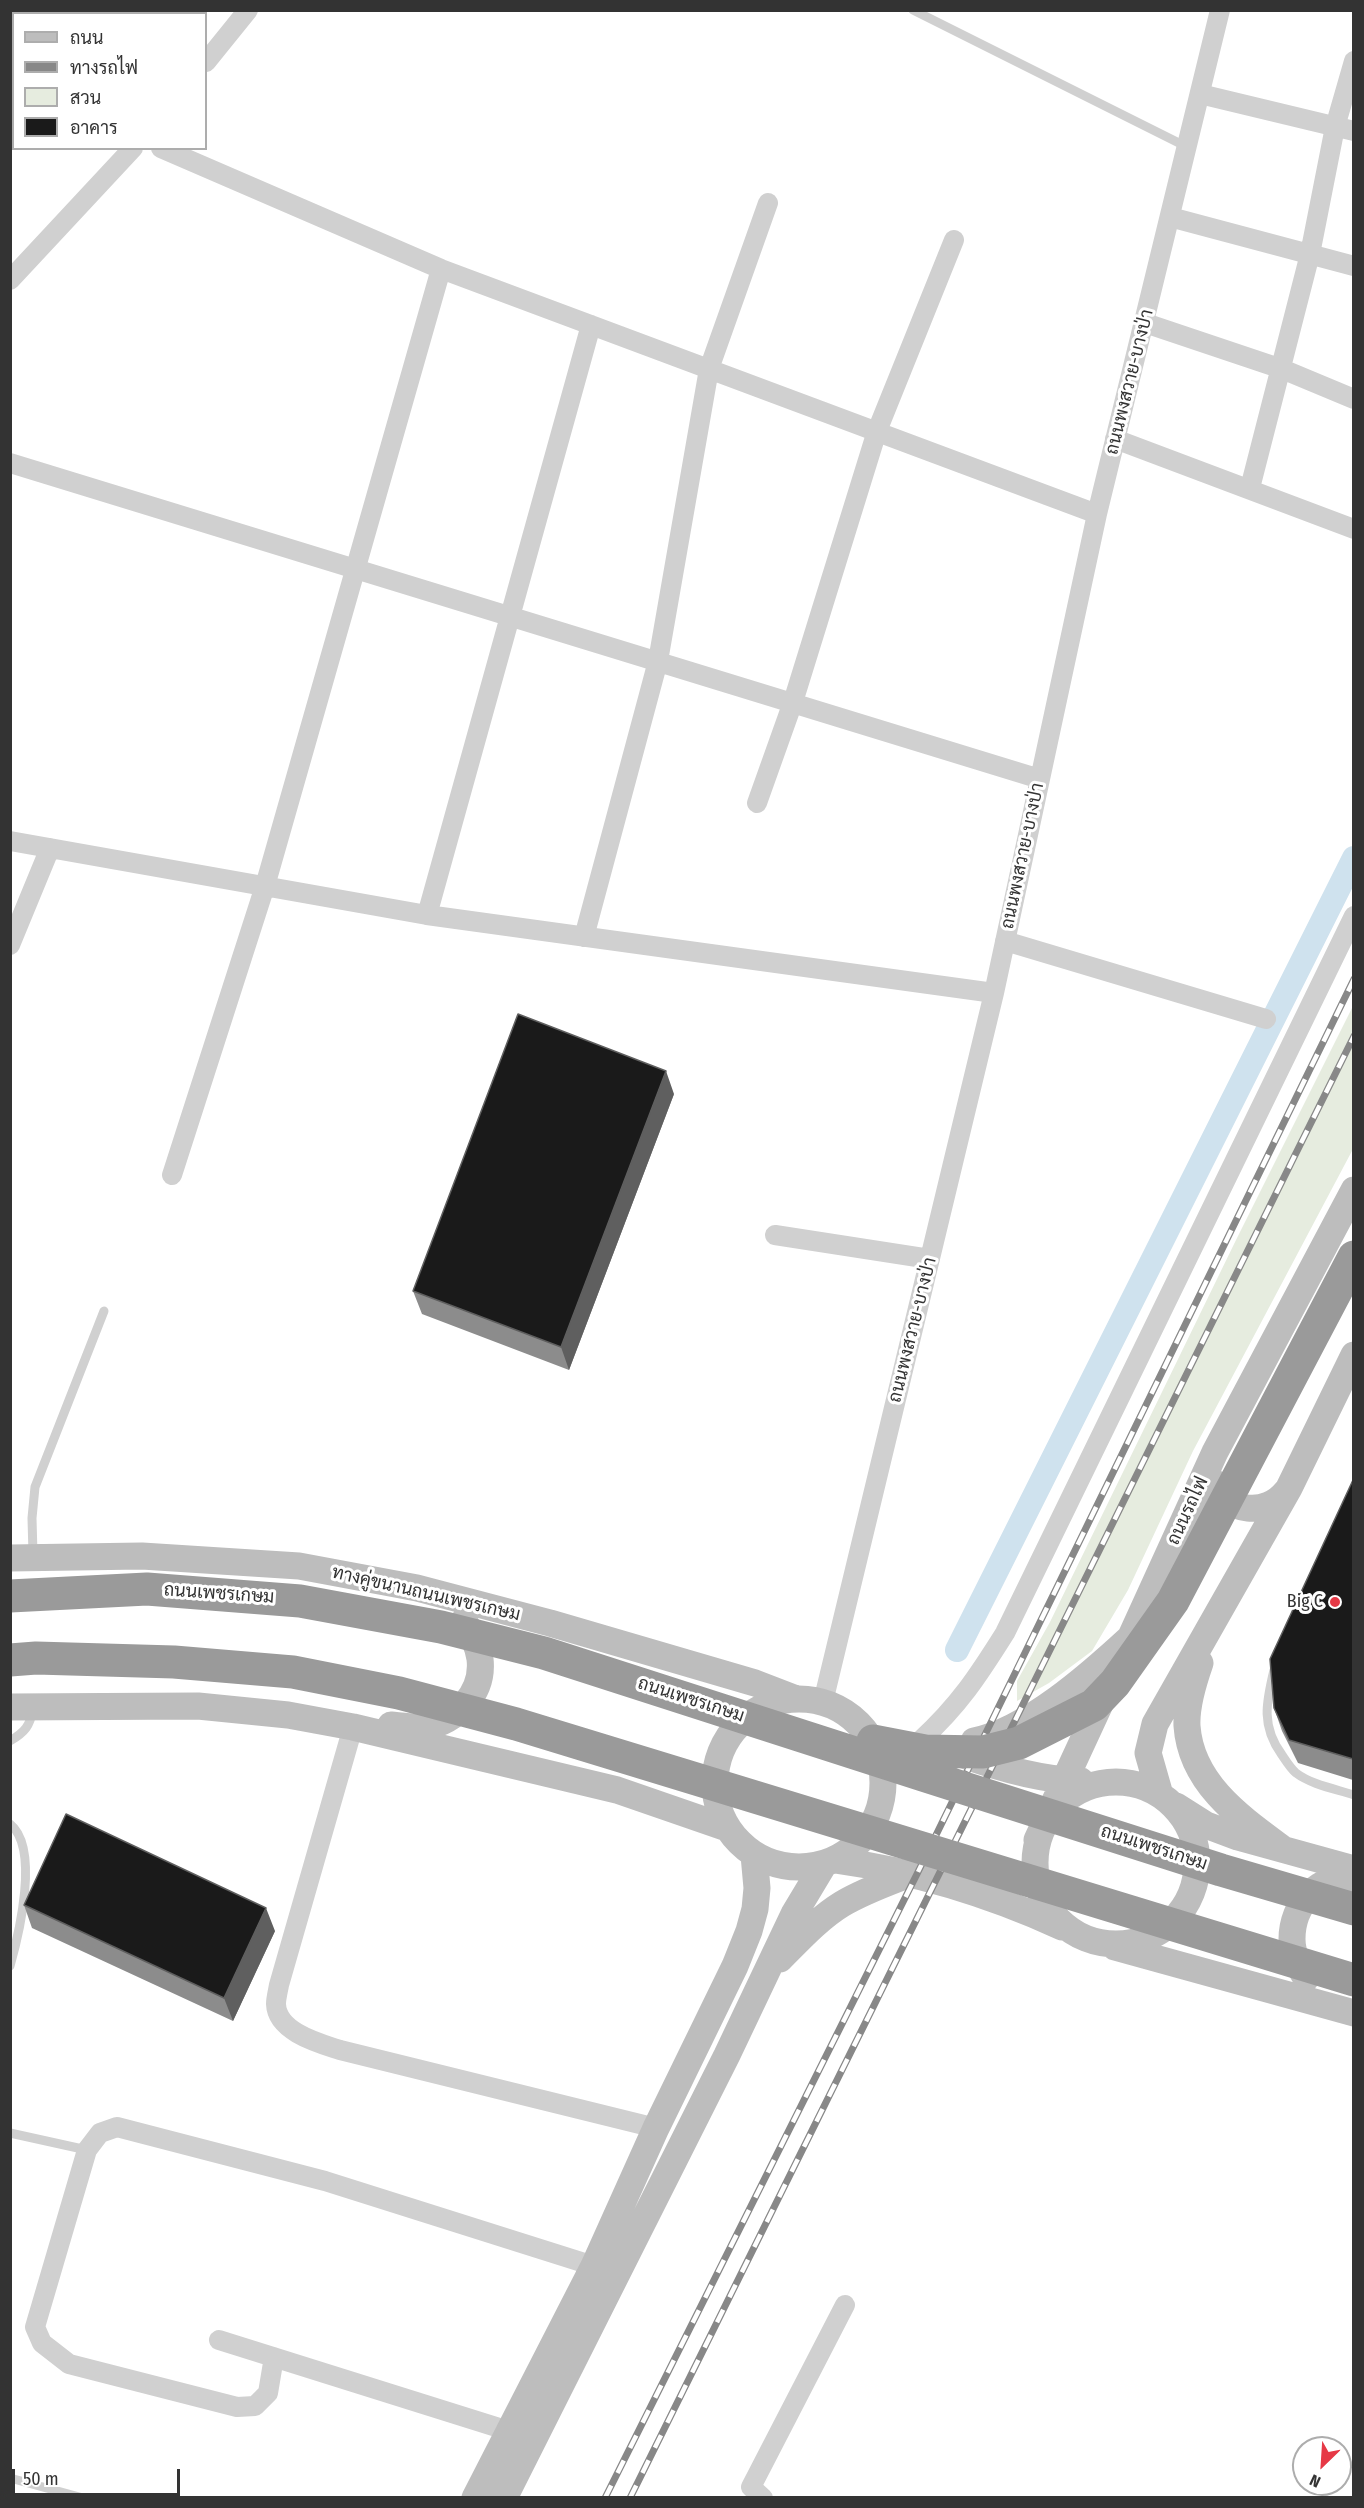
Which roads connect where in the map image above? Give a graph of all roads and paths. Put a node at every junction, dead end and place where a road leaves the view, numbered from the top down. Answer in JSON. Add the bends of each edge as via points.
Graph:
{"nodes":[{"id":1,"x":248,"y":10,"type":"edge"},
{"id":2,"x":913,"y":10,"type":"edge"},
{"id":3,"x":1220,"y":10,"type":"edge"},
{"id":4,"x":207,"y":61,"type":"edge"},
{"id":5,"x":1353,"y":61,"type":"edge"},
{"id":6,"x":1200,"y":94,"type":"junction"},
{"id":7,"x":1344,"y":129,"type":"edge"},
{"id":8,"x":1187,"y":147,"type":"junction"},
{"id":9,"x":131,"y":150,"type":"edge"},
{"id":10,"x":166,"y":150,"type":"edge"},
{"id":11,"x":768,"y":203,"type":"dead end"},
{"id":12,"x":1170,"y":217,"type":"junction"},
{"id":13,"x":954,"y":240,"type":"dead end"},
{"id":14,"x":1310,"y":254,"type":"junction"},
{"id":15,"x":1353,"y":266,"type":"edge"},
{"id":16,"x":441,"y":269,"type":"junction"},
{"id":17,"x":10,"y":280,"type":"edge"},
{"id":18,"x":1145,"y":324,"type":"junction"},
{"id":19,"x":591,"y":325,"type":"junction"},
{"id":20,"x":710,"y":369,"type":"junction"},
{"id":21,"x":1282,"y":369,"type":"junction"},
{"id":22,"x":1353,"y":399,"type":"edge"},
{"id":23,"x":877,"y":431,"type":"junction"},
{"id":24,"x":1115,"y":439,"type":"junction"},
{"id":25,"x":10,"y":463,"type":"edge"},
{"id":26,"x":1250,"y":488,"type":"junction"},
{"id":27,"x":1097,"y":513,"type":"junction"},
{"id":28,"x":1353,"y":529,"type":"edge"},
{"id":29,"x":356,"y":567,"type":"junction"},
{"id":30,"x":512,"y":615,"type":"junction"},
{"id":31,"x":658,"y":660,"type":"junction"},
{"id":32,"x":793,"y":702,"type":"junction"},
{"id":33,"x":1040,"y":779,"type":"junction"},
{"id":34,"x":757,"y":804,"type":"dead end"},
{"id":35,"x":10,"y":841,"type":"edge"},
{"id":36,"x":50,"y":849,"type":"junction"},
{"id":37,"x":265,"y":886,"type":"junction"},
{"id":38,"x":427,"y":915,"type":"junction"},
{"id":39,"x":1353,"y":916,"type":"edge"},
{"id":40,"x":584,"y":936,"type":"junction"},
{"id":41,"x":1005,"y":941,"type":"junction"},
{"id":42,"x":10,"y":945,"type":"edge"},
{"id":43,"x":994,"y":993,"type":"junction"},
{"id":44,"x":1266,"y":1019,"type":"dead end"},
{"id":45,"x":172,"y":1175,"type":"dead end"},
{"id":46,"x":1353,"y":1190,"type":"edge"},
{"id":47,"x":775,"y":1235,"type":"dead end"},
{"id":48,"x":1353,"y":1257,"type":"edge"},
{"id":49,"x":930,"y":1259,"type":"junction"},
{"id":50,"x":104,"y":1311,"type":"dead end"},
{"id":51,"x":1353,"y":1355,"type":"edge"},
{"id":52,"x":1215,"y":1452,"type":"junction"},
{"id":53,"x":1288,"y":1488,"type":"junction"},
{"id":54,"x":22,"y":1557,"type":"edge"},
{"id":55,"x":299,"y":1566,"type":"junction"},
{"id":56,"x":10,"y":1596,"type":"edge"},
{"id":57,"x":1212,"y":1622,"type":"junction"},
{"id":58,"x":1130,"y":1638,"type":"junction"},
{"id":59,"x":544,"y":1653,"type":"junction"},
{"id":60,"x":1279,"y":1658,"type":"edge"},
{"id":61,"x":10,"y":1660,"type":"edge"},
{"id":62,"x":794,"y":1698,"type":"junction"},
{"id":63,"x":824,"y":1702,"type":"junction"},
{"id":64,"x":22,"y":1707,"type":"edge"},
{"id":65,"x":847,"y":1714,"type":"junction"},
{"id":66,"x":288,"y":1715,"type":"junction"},
{"id":67,"x":353,"y":1727,"type":"junction"},
{"id":68,"x":10,"y":1741,"type":"edge"},
{"id":69,"x":930,"y":1743,"type":"junction"},
{"id":70,"x":1065,"y":1780,"type":"junction"},
{"id":71,"x":1115,"y":1782,"type":"junction"},
{"id":72,"x":1353,"y":1795,"type":"edge"},
{"id":73,"x":1166,"y":1799,"type":"junction"},
{"id":74,"x":10,"y":1824,"type":"edge"},
{"id":75,"x":727,"y":1828,"type":"junction"},
{"id":76,"x":1037,"y":1840,"type":"junction"},
{"id":77,"x":1283,"y":1849,"type":"junction"},
{"id":78,"x":754,"y":1855,"type":"junction"},
{"id":79,"x":829,"y":1862,"type":"junction"},
{"id":80,"x":1353,"y":1869,"type":"edge"},
{"id":81,"x":910,"y":1874,"type":"junction"},
{"id":82,"x":1353,"y":1879,"type":"edge"},
{"id":83,"x":1353,"y":1909,"type":"edge"},
{"id":84,"x":1083,"y":1937,"type":"junction"},
{"id":85,"x":10,"y":1966,"type":"edge"},
{"id":86,"x":770,"y":1968,"type":"junction"},
{"id":87,"x":1353,"y":1980,"type":"edge"},
{"id":88,"x":1353,"y":2011,"type":"edge"},
{"id":89,"x":656,"y":2128,"type":"junction"},
{"id":90,"x":10,"y":2133,"type":"edge"},
{"id":91,"x":87,"y":2150,"type":"junction"},
{"id":92,"x":594,"y":2266,"type":"junction"},
{"id":93,"x":845,"y":2305,"type":"dead end"},
{"id":94,"x":219,"y":2340,"type":"dead end"},
{"id":95,"x":274,"y":2357,"type":"junction"},
{"id":96,"x":509,"y":2431,"type":"junction"},
{"id":97,"x":10,"y":2478,"type":"edge"},
{"id":98,"x":82,"y":2498,"type":"edge"},
{"id":99,"x":475,"y":2498,"type":"edge"},
{"id":100,"x":504,"y":2498,"type":"edge"},
{"id":101,"x":762,"y":2498,"type":"edge"}],
"edges":[{"from":1,"to":4,"type":"street"},
{"from":2,"to":8,"type":"lane"},
{"from":3,"to":6,"type":"street","name":"ถนนพงสวาย-บางป่า"},
{"from":5,"to":7,"type":"street"},
{"from":6,"to":7,"type":"street"},
{"from":6,"to":8,"type":"street","name":"ถนนพงสวาย-บางป่า"},
{"from":7,"to":14,"type":"street"},
{"from":8,"to":12,"type":"street","name":"ถนนพงสวาย-บางป่า"},
{"from":9,"to":17,"type":"street"},
{"from":10,"to":16,"type":"street"},
{"from":11,"to":20,"type":"street"},
{"from":12,"to":14,"type":"street"},
{"from":12,"to":18,"type":"street","name":"ถนนพงสวาย-บางป่า"},
{"from":13,"to":23,"type":"street"},
{"from":14,"to":15,"type":"street"},
{"from":14,"to":21,"type":"street"},
{"from":16,"to":19,"type":"street"},
{"from":16,"to":29,"type":"street"},
{"from":18,"to":21,"type":"street"},
{"from":18,"to":24,"type":"street","name":"ถนนพงสวาย-บางป่า"},
{"from":19,"to":20,"type":"street"},
{"from":19,"to":30,"type":"street"},
{"from":20,"to":23,"type":"street"},
{"from":20,"to":31,"type":"street"},
{"from":21,"to":22,"type":"street"},
{"from":21,"to":26,"type":"street"},
{"from":23,"to":27,"type":"street"},
{"from":23,"to":32,"type":"street"},
{"from":24,"to":26,"type":"street"},
{"from":24,"to":27,"type":"street","name":"ถนนพงสวาย-บางป่า"},
{"from":25,"to":29,"type":"street"},
{"from":26,"to":28,"type":"street"},
{"from":27,"to":33,"type":"street","name":"ถนนพงสวาย-บางป่า"},
{"from":29,"to":30,"type":"street"},
{"from":29,"to":37,"type":"street"},
{"from":30,"to":31,"type":"street"},
{"from":30,"to":38,"type":"street"},
{"from":31,"to":32,"type":"street"},
{"from":31,"to":40,"type":"street"},
{"from":32,"to":33,"type":"street"},
{"from":32,"to":34,"type":"street"},
{"from":33,"to":41,"type":"street","name":"ถนนพงสวาย-บางป่า"},
{"from":35,"to":36,"type":"street"},
{"from":36,"to":37,"type":"street"},
{"from":36,"to":42,"type":"street"},
{"from":37,"to":38,"type":"street"},
{"from":37,"to":45,"type":"street"},
{"from":38,"to":40,"type":"street"},
{"from":39,"to":69,"type":"street","via":[[1005,1633]]},
{"from":40,"to":43,"type":"street"},
{"from":41,"to":43,"type":"street","name":"ถนนพงสวาย-บางป่า"},
{"from":41,"to":44,"type":"street"},
{"from":43,"to":49,"type":"street","name":"ถนนพงสวาย-บางป่า"},
{"from":46,"to":52,"type":"main road","name":"ถนนรถไฟ"},
{"from":47,"to":49,"type":"street"},
{"from":48,"to":59,"type":"highway","bridge":true,"via":[[1173,1601],[1115,1683],[1094,1705],[1063,1723],[1020,1743],[983,1752],[925,1751],[855,1738]]},
{"from":49,"to":63,"type":"street","name":"ถนนพงสวาย-บางป่า"},
{"from":50,"to":54,"type":"lane","via":[[35,1487]]},
{"from":51,"to":53,"type":"main road","via":[[1342,1387]]},
{"from":52,"to":53,"type":"main road","via":[[1215,1482],[1234,1505],[1246,1509],[1271,1505]]},
{"from":52,"to":58,"type":"main road","name":"ถนนรถไฟ"},
{"from":53,"to":57,"type":"main road"},
{"from":54,"to":55,"type":"main road","name":"ทางคู่ขนานถนนเพชรเกษม","via":[[142,1556]]},
{"from":55,"to":62,"type":"main road","name":"ทางคู่ขนานถนนเพชรเกษม","via":[[417,1588],[550,1623]]},
{"from":55,"to":66,"type":"main road","via":[[447,1608],[464,1621],[475,1639],[480,1660],[478,1681],[470,1698],[457,1713],[440,1723],[422,1727]]},
{"from":56,"to":59,"type":"highway","name":"ถนนเพชรเกษม","bridge":true,"via":[[147,1589],[300,1601],[441,1627]]},
{"from":57,"to":73,"type":"main road","via":[[1150,1738],[1148,1753]]},
{"from":57,"to":77,"type":"main road","via":[[1188,1708],[1187,1727],[1193,1751],[1199,1769],[1218,1796]]},
{"from":58,"to":69,"type":"main road","via":[[1090,1674],[1011,1728],[982,1739]]},
{"from":58,"to":70,"type":"main road","name":"ถนนรถไฟ"},
{"from":59,"to":83,"type":"highway","name":"ถนนเพชรเกษม","bridge":true},
{"from":60,"to":72,"type":"lane","via":[[1266,1711],[1276,1747],[1296,1773]]},
{"from":61,"to":87,"type":"highway","bridge":true,"via":[[174,1662],[282,1671],[399,1693],[516,1724]]},
{"from":62,"to":63,"type":"main road"},
{"from":62,"to":75,"type":"main road","via":[[765,1704],[741,1720],[723,1743],[714,1781],[716,1801]]},
{"from":63,"to":65,"type":"main road"},
{"from":64,"to":66,"type":"main road","via":[[198,1706]]},
{"from":64,"to":68,"type":"lane","via":[[30,1722],[24,1733]]},
{"from":65,"to":69,"type":"main road"},
{"from":65,"to":79,"type":"main road","via":[[866,1731],[878,1753],[883,1778],[881,1803],[872,1826],[856,1845]]},
{"from":66,"to":67,"type":"main road"},
{"from":67,"to":75,"type":"main road","via":[[617,1790]]},
{"from":67,"to":89,"type":"street","via":[[279,1985],[276,2004],[283,2022],[340,2050]]},
{"from":69,"to":70,"type":"main road","via":[[992,1766]]},
{"from":70,"to":71,"type":"main road"},
{"from":70,"to":76,"type":"main road","name":"ถนนรถไฟ"},
{"from":71,"to":73,"type":"main road","name":"ถนนเพชรเกษม","via":[[1139,1785]]},
{"from":71,"to":76,"type":"main road","via":[[1089,1786],[1066,1798],[1048,1816]]},
{"from":73,"to":77,"type":"main road","name":"ถนนเพชรเกษม","via":[[1206,1825]]},
{"from":73,"to":84,"type":"main road","via":[[1188,1826],[1197,1851],[1196,1878],[1187,1903],[1171,1924],[1148,1938],[1122,1945]]},
{"from":74,"to":85,"type":"lane","via":[[23,1842],[25,1899]]},
{"from":75,"to":78,"type":"main road"},
{"from":76,"to":84,"type":"main road","via":[[1034,1866],[1039,1891],[1052,1914]]},
{"from":77,"to":80,"type":"main road","name":"ถนนเพชรเกษม"},
{"from":78,"to":79,"type":"main road","via":[[800,1868]]},
{"from":78,"to":89,"type":"main road","via":[[757,1888],[749,1931]]},
{"from":79,"to":81,"type":"main road","via":[[872,1865]]},
{"from":79,"to":86,"type":"main road","via":[[794,1914]]},
{"from":81,"to":84,"type":"main road","via":[[1018,1907]]},
{"from":81,"to":86,"type":"main road","via":[[841,1904]]},
{"from":82,"to":88,"type":"main road","via":[[1323,1882],[1307,1897],[1296,1916],[1292,1939],[1296,1962],[1308,1982],[1325,1998]]},
{"from":84,"to":88,"type":"main road"},
{"from":86,"to":100,"type":"main road"},
{"from":89,"to":92,"type":"main road"},
{"from":90,"to":91,"type":"lane"},
{"from":91,"to":92,"type":"street","via":[[100,2133],[117,2127],[325,2181]]},
{"from":91,"to":95,"type":"street","via":[[35,2327],[42,2343],[69,2364],[237,2408],[255,2406],[268,2392]]},
{"from":92,"to":96,"type":"main road"},
{"from":93,"to":101,"type":"street","via":[[751,2487]]},
{"from":94,"to":95,"type":"street"},
{"from":95,"to":96,"type":"street"},
{"from":96,"to":99,"type":"main road"},
{"from":97,"to":98,"type":"lane"}]}
